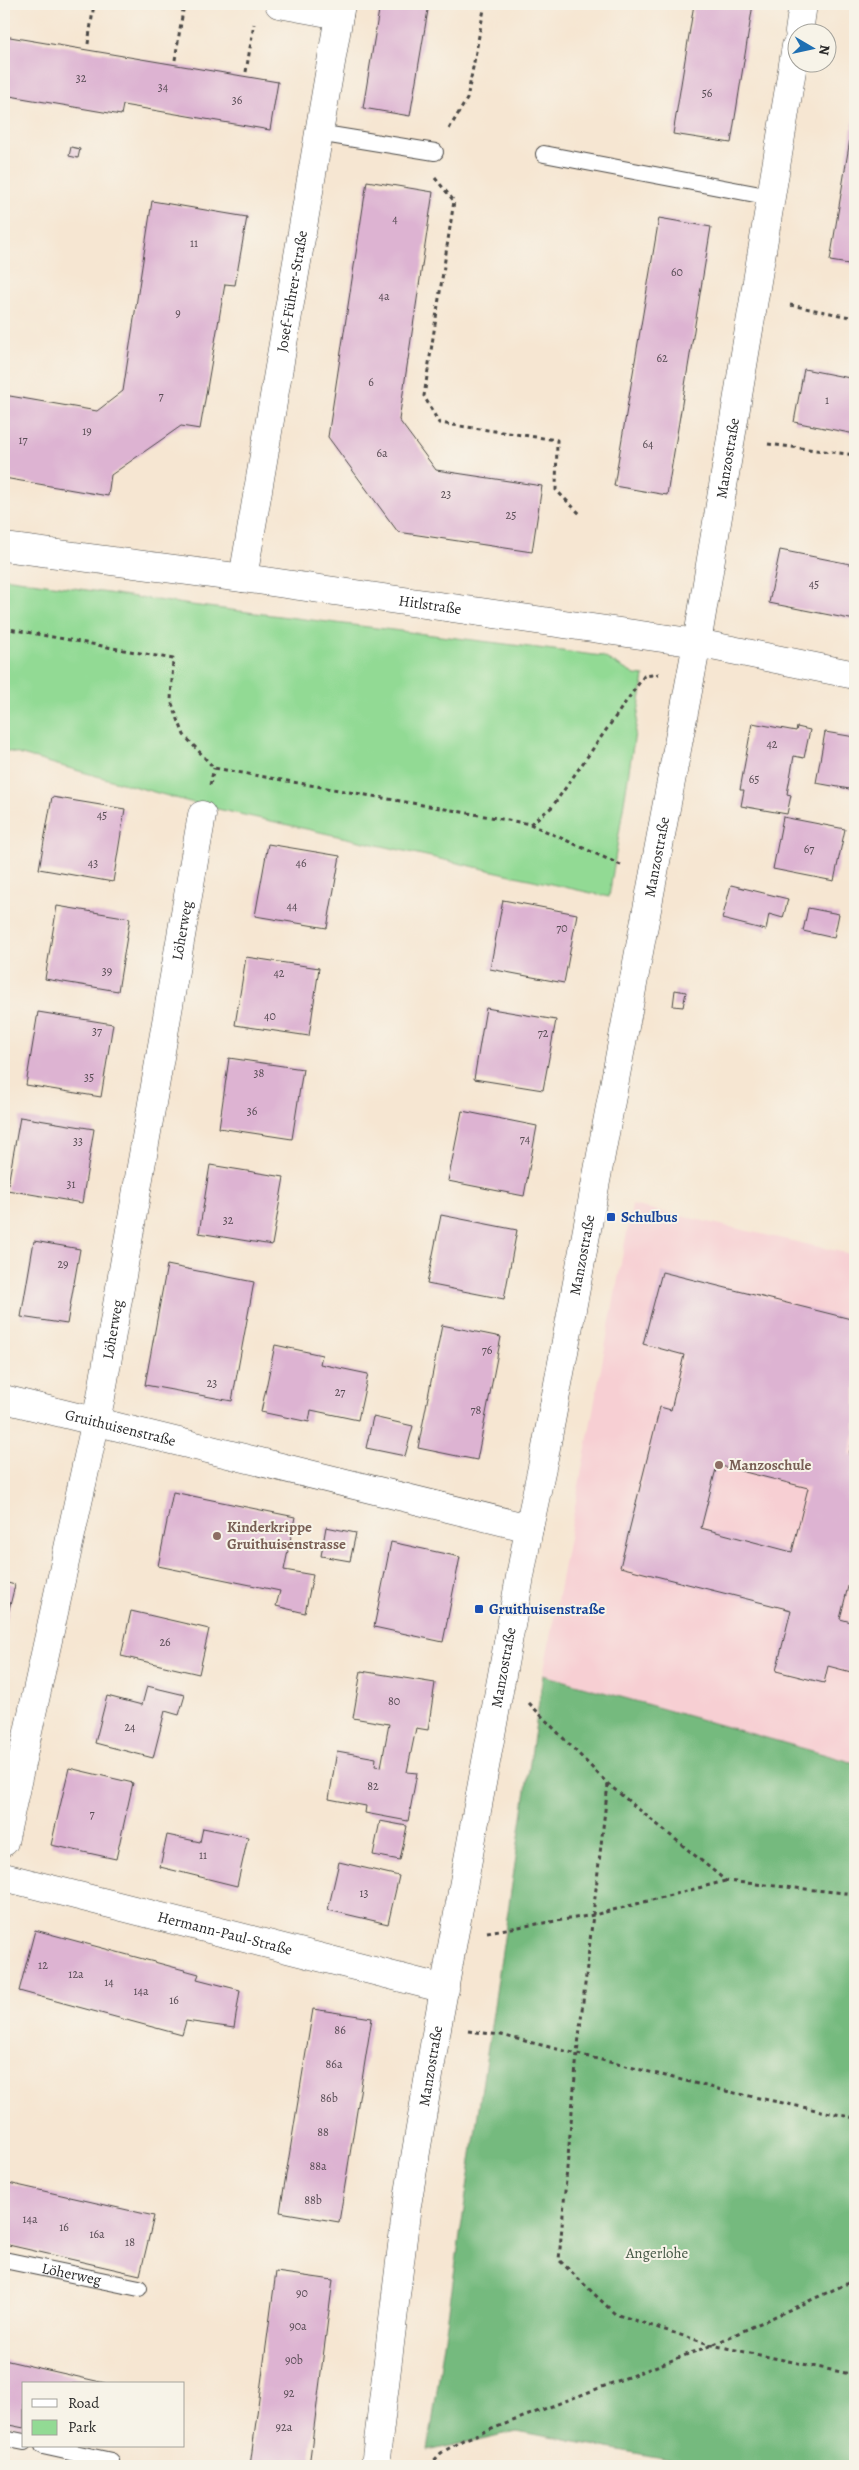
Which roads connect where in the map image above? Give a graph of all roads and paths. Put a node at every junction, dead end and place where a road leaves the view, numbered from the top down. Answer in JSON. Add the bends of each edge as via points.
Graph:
{"nodes":[{"id":1,"x":94,"y":4,"type":"edge"},
{"id":2,"x":184,"y":4,"type":"edge"},
{"id":3,"x":279,"y":4,"type":"edge"},
{"id":4,"x":485,"y":4,"type":"edge"},
{"id":5,"x":804,"y":4,"type":"edge"},
{"id":6,"x":340,"y":10,"type":"edge"},
{"id":7,"x":254,"y":20,"type":"dead end"},
{"id":8,"x":801,"y":22,"type":"edge"},
{"id":9,"x":88,"y":44,"type":"dead end"},
{"id":10,"x":175,"y":60,"type":"dead end"},
{"id":11,"x":246,"y":72,"type":"dead end"},
{"id":12,"x":792,"y":72,"type":"edge"},
{"id":13,"x":318,"y":132,"type":"junction"},
{"id":14,"x":436,"y":152,"type":"joint"},
{"id":15,"x":544,"y":154,"type":"dead end"},
{"id":16,"x":432,"y":175,"type":"dead end"},
{"id":17,"x":771,"y":197,"type":"junction"},
{"id":18,"x":790,"y":305,"type":"dead end"},
{"id":19,"x":855,"y":318,"type":"edge"},
{"id":20,"x":768,"y":444,"type":"dead end"},
{"id":21,"x":855,"y":455,"type":"edge"},
{"id":22,"x":581,"y":515,"type":"dead end"},
{"id":23,"x":4,"y":547,"type":"edge"},
{"id":24,"x":243,"y":578,"type":"junction"},
{"id":25,"x":4,"y":628,"type":"edge"},
{"id":26,"x":697,"y":643,"type":"junction"},
{"id":27,"x":662,"y":674,"type":"dead end"},
{"id":28,"x":855,"y":675,"type":"edge"},
{"id":29,"x":202,"y":815,"type":"dead end"},
{"id":30,"x":530,"y":824,"type":"junction"},
{"id":31,"x":625,"y":867,"type":"dead end"},
{"id":32,"x":4,"y":1398,"type":"edge"},
{"id":33,"x":96,"y":1421,"type":"junction"},
{"id":34,"x":529,"y":1528,"type":"junction"},
{"id":35,"x":503,"y":1675,"type":"junction"},
{"id":36,"x":608,"y":1784,"type":"junction"},
{"id":37,"x":4,"y":1842,"type":"edge"},
{"id":38,"x":4,"y":1877,"type":"edge"},
{"id":39,"x":726,"y":1881,"type":"junction"},
{"id":40,"x":855,"y":1894,"type":"edge"},
{"id":41,"x":594,"y":1915,"type":"junction"},
{"id":42,"x":454,"y":1937,"type":"junction"},
{"id":43,"x":445,"y":1989,"type":"junction"},
{"id":44,"x":437,"y":2028,"type":"junction"},
{"id":45,"x":577,"y":2054,"type":"junction"},
{"id":46,"x":855,"y":2118,"type":"edge"},
{"id":47,"x":4,"y":2260,"type":"edge"},
{"id":48,"x":855,"y":2280,"type":"edge"},
{"id":49,"x":138,"y":2288,"type":"dead end"},
{"id":50,"x":712,"y":2345,"type":"junction"},
{"id":51,"x":855,"y":2375,"type":"edge"},
{"id":52,"x":4,"y":2438,"type":"edge"},
{"id":53,"x":22,"y":2442,"type":"edge"},
{"id":54,"x":52,"y":2448,"type":"edge"},
{"id":55,"x":111,"y":2461,"type":"dead end"},
{"id":56,"x":374,"y":2466,"type":"edge"},
{"id":57,"x":429,"y":2466,"type":"edge"}],
"edges":[{"from":1,"to":9,"type":"path"},
{"from":2,"to":10,"type":"path"},
{"from":3,"to":6,"type":"street"},
{"from":4,"to":14,"type":"path","via":[[467,99]]},
{"from":5,"to":8,"type":"street"},
{"from":6,"to":13,"type":"street","name":"Josef-Führer-Straße"},
{"from":7,"to":11,"type":"path"},
{"from":12,"to":17,"type":"street","name":"Manzostraße"},
{"from":13,"to":14,"type":"lane"},
{"from":13,"to":24,"type":"street","name":"Josef-Führer-Straße"},
{"from":15,"to":17,"type":"lane"},
{"from":16,"to":22,"type":"path","via":[[454,201],[424,396],[439,423],[557,440],[556,490]]},
{"from":17,"to":26,"type":"street","name":"Manzostraße"},
{"from":18,"to":19,"type":"path"},
{"from":20,"to":21,"type":"path"},
{"from":23,"to":24,"type":"street","name":"Hitlstraße"},
{"from":24,"to":26,"type":"street","name":"Hitlstraße"},
{"from":25,"to":30,"type":"path","via":[[173,659],[171,702],[174,710],[184,735],[214,768]]},
{"from":26,"to":28,"type":"street","name":"Hitlstraße"},
{"from":26,"to":34,"type":"street","name":"Manzostraße","via":[[546,1453]]},
{"from":27,"to":30,"type":"path","via":[[644,676],[552,807]]},
{"from":29,"to":33,"type":"street","name":"Löherweg"},
{"from":30,"to":31,"type":"path"},
{"from":32,"to":33,"type":"street","name":"Gruithuisenstraße"},
{"from":33,"to":34,"type":"street","name":"Gruithuisenstraße"},
{"from":33,"to":37,"type":"street","name":"Löherweg"},
{"from":34,"to":35,"type":"street","name":"Manzostraße"},
{"from":35,"to":36,"type":"path"},
{"from":35,"to":42,"type":"street","name":"Manzostraße"},
{"from":36,"to":39,"type":"path"},
{"from":36,"to":41,"type":"path"},
{"from":38,"to":43,"type":"street","name":"Hermann-Paul-Straße"},
{"from":39,"to":40,"type":"path"},
{"from":39,"to":41,"type":"path"},
{"from":41,"to":42,"type":"path"},
{"from":41,"to":45,"type":"path"},
{"from":42,"to":43,"type":"street","name":"Manzostraße"},
{"from":43,"to":44,"type":"street","name":"Manzostraße"},
{"from":44,"to":45,"type":"path","via":[[501,2035]]},
{"from":44,"to":56,"type":"street","name":"Manzostraße","via":[[407,2205]]},
{"from":45,"to":46,"type":"path","via":[[730,2092]]},
{"from":45,"to":50,"type":"path","via":[[559,2260],[615,2314]]},
{"from":47,"to":49,"type":"lane","name":"Löherweg"},
{"from":48,"to":50,"type":"path"},
{"from":50,"to":51,"type":"path"},
{"from":50,"to":57,"type":"path","via":[[463,2440],[441,2453]]},
{"from":52,"to":53,"type":"lane"},
{"from":54,"to":55,"type":"lane"}]}
